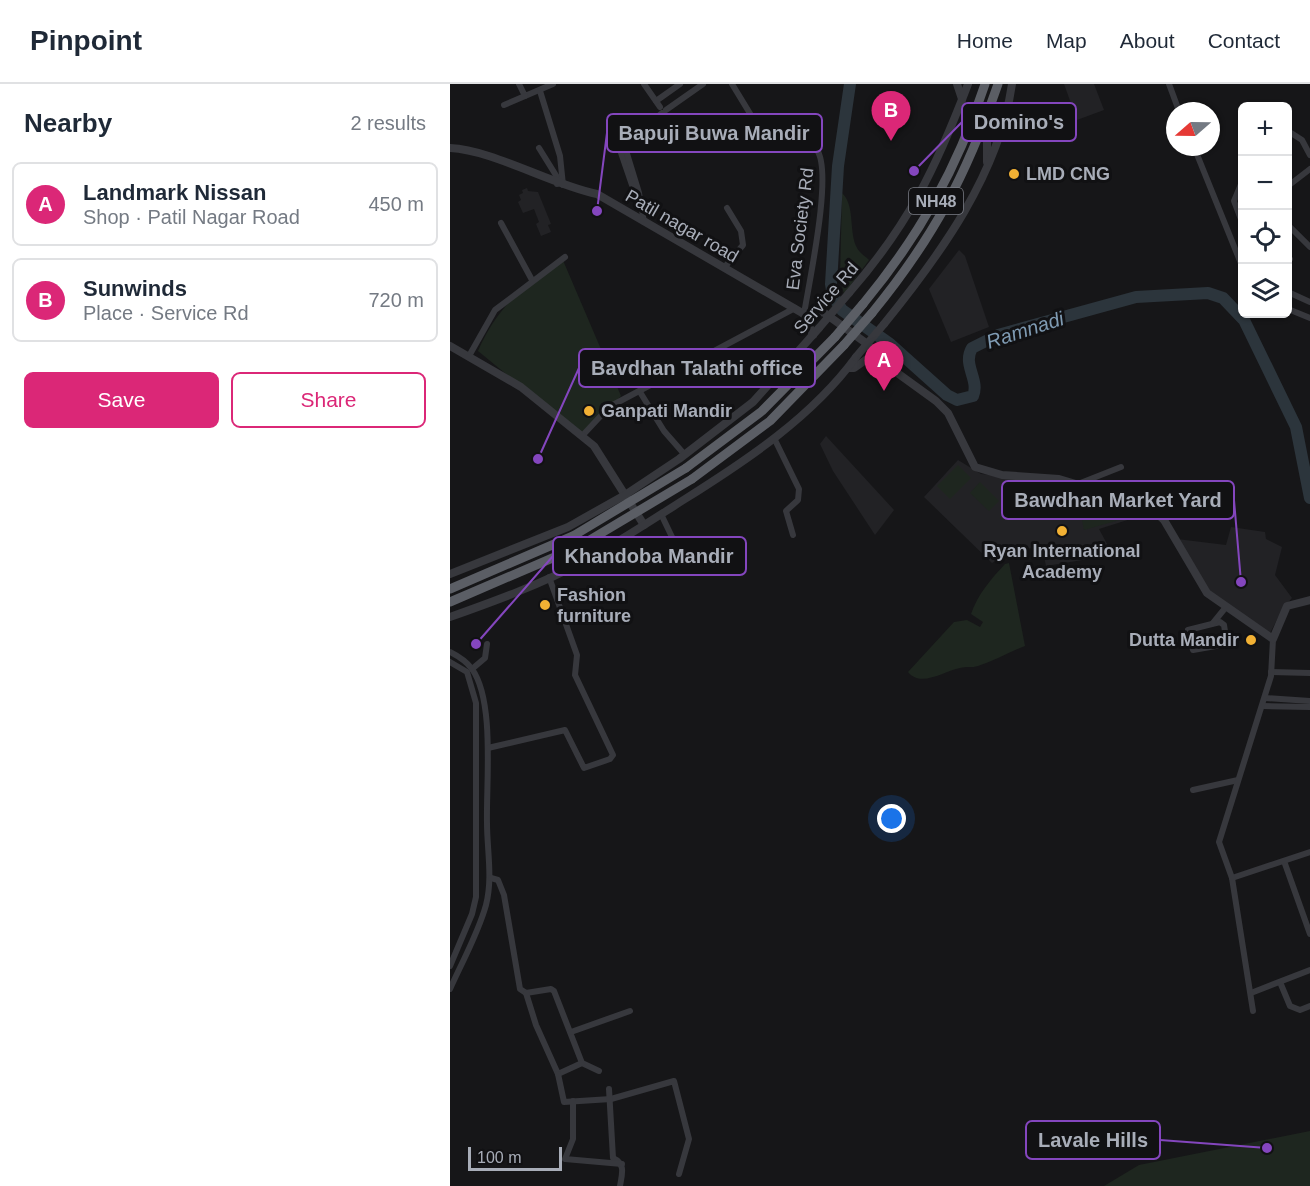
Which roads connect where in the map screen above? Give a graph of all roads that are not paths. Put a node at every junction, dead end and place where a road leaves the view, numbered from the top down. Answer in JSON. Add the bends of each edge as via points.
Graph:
{"nodes":[{"id":1,"x":519,"y":84,"type":"edge"},
{"id":2,"x":553,"y":84,"type":"edge"},
{"id":3,"x":644,"y":84,"type":"edge"},
{"id":4,"x":680,"y":84,"type":"edge"},
{"id":5,"x":703,"y":84,"type":"edge"},
{"id":6,"x":732,"y":84,"type":"edge"},
{"id":7,"x":957,"y":84,"type":"edge"},
{"id":8,"x":968,"y":84,"type":"edge"},
{"id":9,"x":985,"y":84,"type":"edge"},
{"id":10,"x":998,"y":84,"type":"edge"},
{"id":11,"x":1012,"y":84,"type":"edge"},
{"id":12,"x":1168,"y":84,"type":"edge"},
{"id":13,"x":693,"y":86,"type":"edge"},
{"id":14,"x":540,"y":91,"type":"junction"},
{"id":15,"x":525,"y":96,"type":"junction"},
{"id":16,"x":962,"y":99,"type":"junction"},
{"id":17,"x":1175,"y":102,"type":"edge"},
{"id":18,"x":504,"y":105,"type":"dead end"},
{"id":19,"x":661,"y":108,"type":"junction"},
{"id":20,"x":987,"y":117,"type":"junction"},
{"id":21,"x":757,"y":125,"type":"dead end"},
{"id":22,"x":1292,"y":134,"type":"edge"},
{"id":23,"x":450,"y":148,"type":"edge"},
{"id":24,"x":539,"y":148,"type":"dead end"},
{"id":25,"x":817,"y":150,"type":"dead end"},
{"id":26,"x":1310,"y":155,"type":"edge"},
{"id":27,"x":1198,"y":156,"type":"edge"},
{"id":28,"x":987,"y":164,"type":"junction"},
{"id":29,"x":1310,"y":169,"type":"edge"},
{"id":30,"x":1292,"y":182,"type":"edge"},
{"id":31,"x":560,"y":185,"type":"junction"},
{"id":32,"x":1238,"y":192,"type":"edge"},
{"id":33,"x":727,"y":208,"type":"dead end"},
{"id":34,"x":1238,"y":212,"type":"edge"},
{"id":35,"x":644,"y":222,"type":"junction"},
{"id":36,"x":501,"y":223,"type":"dead end"},
{"id":37,"x":1292,"y":230,"type":"edge"},
{"id":38,"x":1310,"y":247,"type":"edge"},
{"id":39,"x":565,"y":257,"type":"dead end"},
{"id":40,"x":1241,"y":264,"type":"edge"},
{"id":41,"x":724,"y":268,"type":"junction"},
{"id":42,"x":532,"y":280,"type":"junction"},
{"id":43,"x":1292,"y":294,"type":"edge"},
{"id":44,"x":1310,"y":302,"type":"edge"},
{"id":45,"x":795,"y":308,"type":"junction"},
{"id":46,"x":1292,"y":311,"type":"edge"},
{"id":47,"x":804,"y":314,"type":"junction"},
{"id":48,"x":1310,"y":318,"type":"edge"},
{"id":49,"x":813,"y":335,"type":"junction"},
{"id":50,"x":450,"y":346,"type":"edge"},
{"id":51,"x":469,"y":356,"type":"junction"},
{"id":52,"x":878,"y":359,"type":"junction"},
{"id":53,"x":849,"y":368,"type":"junction"},
{"id":54,"x":640,"y":392,"type":"junction"},
{"id":55,"x":582,"y":436,"type":"junction"},
{"id":56,"x":774,"y":438,"type":"junction"},
{"id":57,"x":684,"y":455,"type":"junction"},
{"id":58,"x":1121,"y":466,"type":"dead end"},
{"id":59,"x":1078,"y":484,"type":"junction"},
{"id":60,"x":625,"y":495,"type":"junction"},
{"id":61,"x":661,"y":514,"type":"junction"},
{"id":62,"x":644,"y":525,"type":"junction"},
{"id":63,"x":792,"y":535,"type":"dead end"},
{"id":64,"x":672,"y":537,"type":"dead end"},
{"id":65,"x":450,"y":574,"type":"edge"},
{"id":66,"x":549,"y":577,"type":"junction"},
{"id":67,"x":450,"y":589,"type":"edge"},
{"id":68,"x":1310,"y":600,"type":"edge"},
{"id":69,"x":450,"y":602,"type":"edge"},
{"id":70,"x":1226,"y":607,"type":"junction"},
{"id":71,"x":450,"y":617,"type":"edge"},
{"id":72,"x":1213,"y":623,"type":"junction"},
{"id":73,"x":1273,"y":639,"type":"junction"},
{"id":74,"x":487,"y":644,"type":"dead end"},
{"id":75,"x":450,"y":652,"type":"edge"},
{"id":76,"x":450,"y":662,"type":"edge"},
{"id":77,"x":472,"y":669,"type":"junction"},
{"id":78,"x":1272,"y":670,"type":"junction"},
{"id":79,"x":1310,"y":671,"type":"edge"},
{"id":80,"x":1265,"y":698,"type":"junction"},
{"id":81,"x":1310,"y":701,"type":"edge"},
{"id":82,"x":1263,"y":706,"type":"junction"},
{"id":83,"x":1310,"y":707,"type":"edge"},
{"id":84,"x":488,"y":748,"type":"junction"},
{"id":85,"x":1238,"y":780,"type":"junction"},
{"id":86,"x":1192,"y":790,"type":"dead end"},
{"id":87,"x":1310,"y":852,"type":"edge"},
{"id":88,"x":1284,"y":861,"type":"junction"},
{"id":89,"x":491,"y":878,"type":"junction"},
{"id":90,"x":1232,"y":878,"type":"junction"},
{"id":91,"x":476,"y":898,"type":"junction"},
{"id":92,"x":487,"y":900,"type":"junction"},
{"id":93,"x":1310,"y":934,"type":"edge"},
{"id":94,"x":450,"y":966,"type":"edge"},
{"id":95,"x":1310,"y":971,"type":"edge"},
{"id":96,"x":1280,"y":982,"type":"junction"},
{"id":97,"x":450,"y":989,"type":"edge"},
{"id":98,"x":526,"y":993,"type":"junction"},
{"id":99,"x":1251,"y":993,"type":"junction"},
{"id":100,"x":1310,"y":1006,"type":"edge"},
{"id":101,"x":630,"y":1011,"type":"dead end"},
{"id":102,"x":1253,"y":1011,"type":"dead end"},
{"id":103,"x":572,"y":1032,"type":"junction"},
{"id":104,"x":582,"y":1063,"type":"junction"},
{"id":105,"x":599,"y":1071,"type":"dead end"},
{"id":106,"x":558,"y":1074,"type":"junction"},
{"id":107,"x":609,"y":1089,"type":"dead end"},
{"id":108,"x":611,"y":1099,"type":"junction"},
{"id":109,"x":573,"y":1101,"type":"junction"},
{"id":110,"x":622,"y":1164,"type":"junction"},
{"id":111,"x":679,"y":1174,"type":"dead end"},
{"id":112,"x":620,"y":1186,"type":"edge"}],
"edges":[{"from":1,"to":15,"type":"street"},
{"from":2,"to":14,"type":"street"},
{"from":3,"to":19,"type":"street"},
{"from":4,"to":19,"type":"street"},
{"from":5,"to":13,"type":"street"},
{"from":6,"to":21,"type":"street"},
{"from":7,"to":16,"type":"street"},
{"from":8,"to":16,"type":"street","name":"Service Rd"},
{"from":9,"to":67,"type":"highway","number":"NH48","bridge":true,"via":[[939,196],[893,267],[835,337],[762,411],[686,468],[573,536]]},
{"from":10,"to":20,"type":"highway","number":"NH48"},
{"from":11,"to":28,"type":"street","via":[[1006,121]]},
{"from":12,"to":17,"type":"street"},
{"from":13,"to":19,"type":"street"},
{"from":14,"to":15,"type":"street"},
{"from":14,"to":31,"type":"street","via":[[560,156]]},
{"from":15,"to":18,"type":"street"},
{"from":16,"to":49,"type":"street","name":"Service Rd","bridge":true,"via":[[924,188],[880,257]]},
{"from":19,"to":35,"type":"street","via":[[621,143]]},
{"from":20,"to":28,"type":"street"},
{"from":20,"to":69,"type":"highway","number":"NH48","bridge":true,"via":[[962,179],[903,274],[844,345],[770,421],[692,479],[578,547]]},
{"from":22,"to":26,"type":"street","via":[[1302,140]]},
{"from":23,"to":31,"type":"street","name":"Patil nagar road","via":[[478,153]]},
{"from":24,"to":31,"type":"street"},
{"from":25,"to":47,"type":"street","name":"Eva Society Rd","via":[[823,158],[820,210]]},
{"from":27,"to":40,"type":"street"},
{"from":28,"to":53,"type":"street","bridge":true,"via":[[933,260]]},
{"from":29,"to":30,"type":"street"},
{"from":31,"to":35,"type":"street","name":"Patil nagar road","via":[[597,194]]},
{"from":32,"to":34,"type":"street","via":[[1234,201]]},
{"from":33,"to":41,"type":"street","via":[[741,231],[743,245]]},
{"from":35,"to":41,"type":"street","name":"Patil nagar road"},
{"from":36,"to":42,"type":"street"},
{"from":37,"to":38,"type":"street"},
{"from":39,"to":42,"type":"street"},
{"from":41,"to":45,"type":"street","name":"Patil nagar road"},
{"from":42,"to":51,"type":"street","via":[[495,310]]},
{"from":43,"to":44,"type":"street"},
{"from":45,"to":47,"type":"street","name":"Patil nagar road"},
{"from":45,"to":54,"type":"street"},
{"from":46,"to":48,"type":"street"},
{"from":47,"to":49,"type":"street"},
{"from":47,"to":52,"type":"street","via":[[823,312],[866,343]]},
{"from":49,"to":57,"type":"street","name":"Service Rd","via":[[753,402]]},
{"from":50,"to":51,"type":"street"},
{"from":51,"to":55,"type":"street","via":[[521,387]]},
{"from":52,"to":53,"type":"street","via":[[871,357]]},
{"from":52,"to":59,"type":"street","via":[[948,413],[978,469]]},
{"from":53,"to":56,"type":"street"},
{"from":54,"to":55,"type":"street","via":[[609,408]]},
{"from":54,"to":57,"type":"street"},
{"from":55,"to":60,"type":"street","via":[[605,460]]},
{"from":56,"to":61,"type":"street"},
{"from":56,"to":63,"type":"street","via":[[800,493],[786,511]]},
{"from":57,"to":60,"type":"street","name":"Service Rd"},
{"from":58,"to":59,"type":"street"},
{"from":59,"to":70,"type":"street","via":[[1157,512],[1208,593]]},
{"from":60,"to":62,"type":"street"},
{"from":60,"to":65,"type":"street","name":"Service Rd","via":[[568,527]]},
{"from":61,"to":62,"type":"street"},
{"from":61,"to":64,"type":"street"},
{"from":62,"to":66,"type":"street","via":[[585,561]]},
{"from":66,"to":71,"type":"street"},
{"from":66,"to":84,"type":"street","via":[[577,655],[575,675],[613,755],[584,768],[565,730]]},
{"from":68,"to":73,"type":"street","via":[[1287,606]]},
{"from":70,"to":72,"type":"street"},
{"from":70,"to":73,"type":"street"},
{"from":72,"to":72,"type":"street","via":[[1188,630],[1193,650],[1227,644],[1224,625]]},
{"from":73,"to":78,"type":"street"},
{"from":74,"to":77,"type":"street","via":[[485,657]]},
{"from":75,"to":77,"type":"street"},
{"from":76,"to":91,"type":"street","via":[[467,672],[476,703]]},
{"from":77,"to":84,"type":"street","via":[[484,705]]},
{"from":78,"to":79,"type":"street"},
{"from":78,"to":80,"type":"street"},
{"from":80,"to":81,"type":"street"},
{"from":80,"to":82,"type":"street"},
{"from":82,"to":83,"type":"street"},
{"from":82,"to":85,"type":"street"},
{"from":84,"to":89,"type":"street","via":[[487,837]]},
{"from":85,"to":86,"type":"street"},
{"from":85,"to":90,"type":"street","via":[[1219,842]]},
{"from":87,"to":88,"type":"street"},
{"from":88,"to":90,"type":"street"},
{"from":88,"to":93,"type":"street"},
{"from":89,"to":92,"type":"street"},
{"from":89,"to":98,"type":"street","via":[[501,884],[518,986]]},
{"from":90,"to":99,"type":"street"},
{"from":91,"to":92,"type":"street"},
{"from":91,"to":94,"type":"street"},
{"from":92,"to":97,"type":"street"},
{"from":95,"to":96,"type":"street"},
{"from":96,"to":99,"type":"street"},
{"from":96,"to":100,"type":"street","via":[[1290,1006],[1300,1010]]},
{"from":98,"to":103,"type":"street","via":[[551,988]]},
{"from":98,"to":106,"type":"street"},
{"from":99,"to":102,"type":"street"},
{"from":101,"to":103,"type":"street"},
{"from":103,"to":104,"type":"street"},
{"from":104,"to":105,"type":"street"},
{"from":104,"to":106,"type":"street"},
{"from":106,"to":109,"type":"street","via":[[564,1102]]},
{"from":107,"to":108,"type":"street"},
{"from":108,"to":109,"type":"street"},
{"from":108,"to":110,"type":"street","via":[[614,1158]]},
{"from":108,"to":111,"type":"street","via":[[674,1081],[689,1139]]},
{"from":109,"to":110,"type":"street","via":[[573,1139],[565,1160]]},
{"from":110,"to":112,"type":"street"}]}
